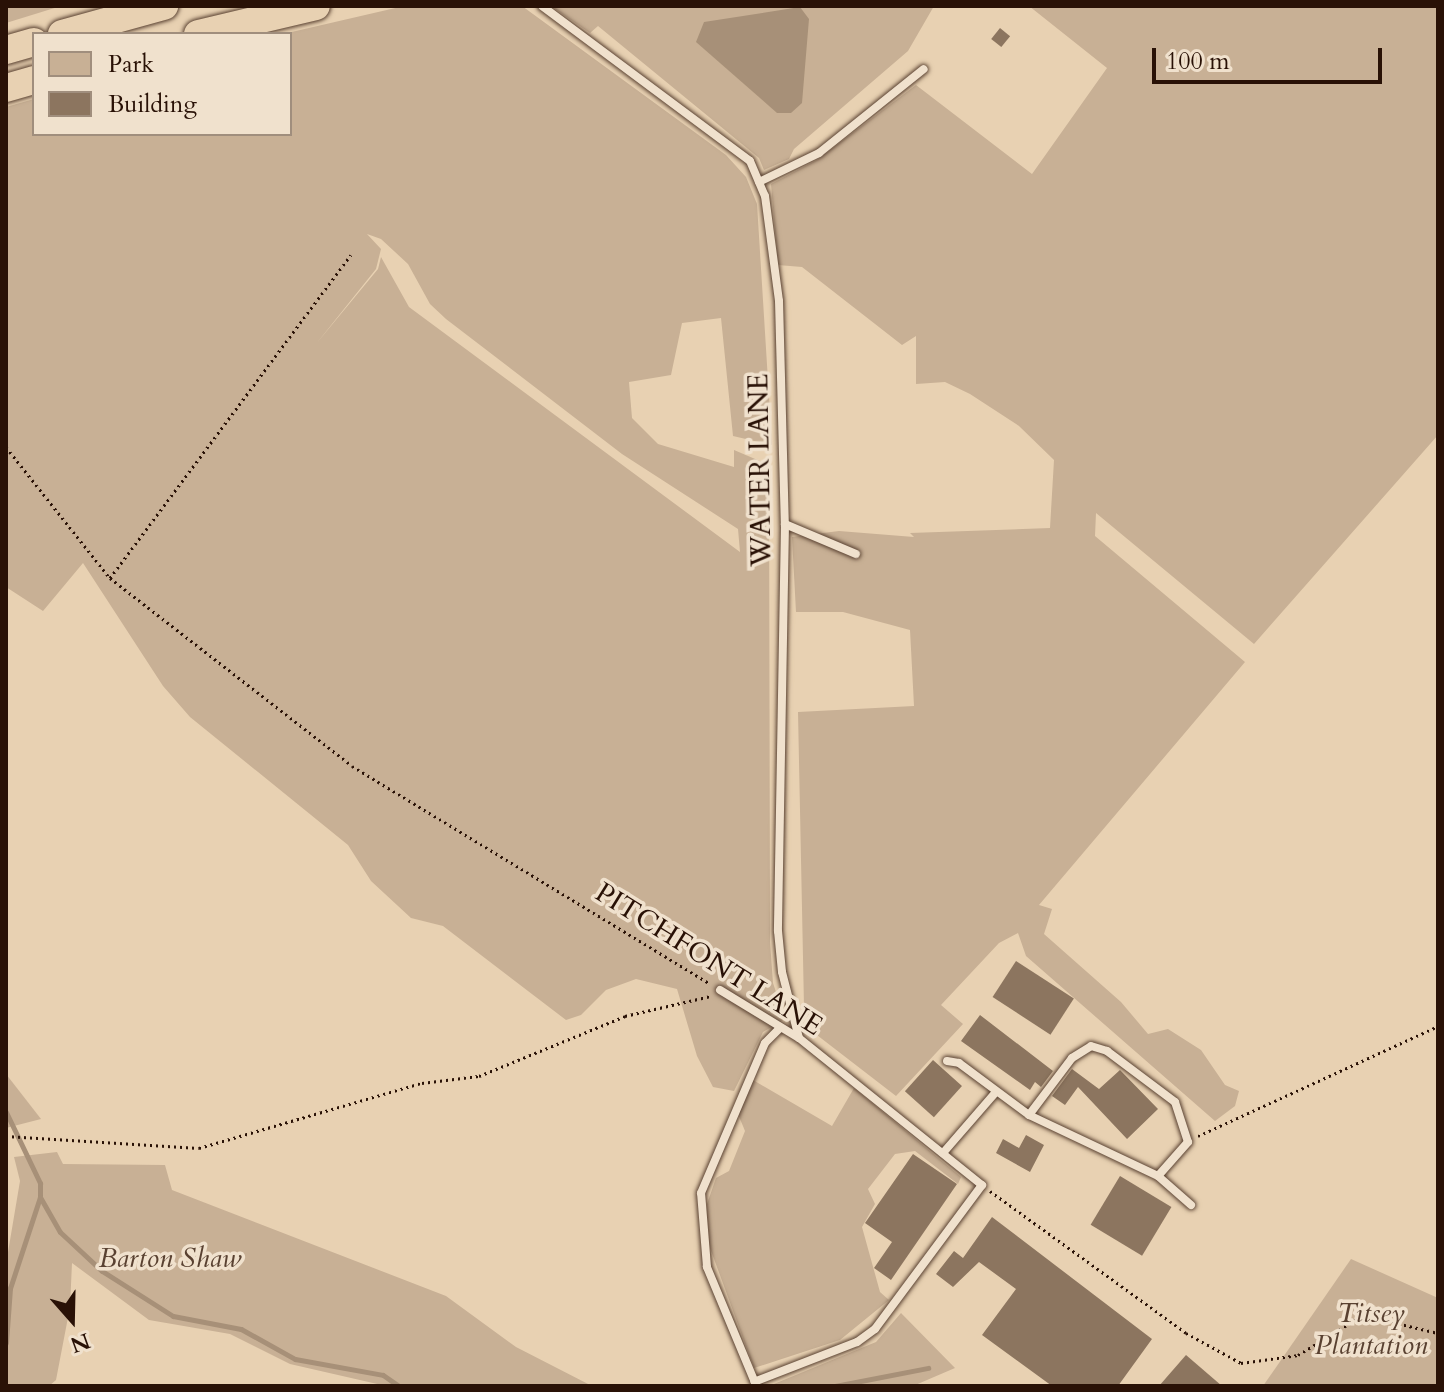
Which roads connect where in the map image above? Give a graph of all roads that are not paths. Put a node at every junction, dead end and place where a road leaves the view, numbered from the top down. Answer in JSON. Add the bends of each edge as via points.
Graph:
{"nodes":[{"id":1,"x":164,"y":6,"type":"edge"},
{"id":2,"x":316,"y":6,"type":"edge"},
{"id":3,"x":542,"y":6,"type":"edge"},
{"id":4,"x":69,"y":32,"type":"edge"},
{"id":5,"x":206,"y":32,"type":"edge"},
{"id":6,"x":32,"y":43,"type":"edge"},
{"id":7,"x":6,"y":50,"type":"edge"},
{"id":8,"x":924,"y":69,"type":"dead end"},
{"id":9,"x":32,"y":81,"type":"edge"},
{"id":10,"x":6,"y":88,"type":"edge"},
{"id":11,"x":759,"y":182,"type":"junction"},
{"id":12,"x":785,"y":524,"type":"junction"},
{"id":13,"x":856,"y":554,"type":"dead end"},
{"id":14,"x":720,"y":990,"type":"road end"},
{"id":15,"x":780,"y":1028,"type":"junction"},
{"id":16,"x":799,"y":1038,"type":"junction"},
{"id":17,"x":947,"y":1061,"type":"dead end"},
{"id":18,"x":995,"y":1093,"type":"junction"},
{"id":19,"x":1029,"y":1115,"type":"junction"},
{"id":20,"x":943,"y":1153,"type":"junction"},
{"id":21,"x":1158,"y":1176,"type":"junction"},
{"id":22,"x":1191,"y":1205,"type":"dead end"},
{"id":23,"x":755,"y":1384,"type":"edge"}],
"edges":[{"from":1,"to":4,"type":"highway"},
{"from":2,"to":5,"type":"highway"},
{"from":3,"to":11,"type":"lane","name":"WATER LANE","via":[[750,161]]},
{"from":6,"to":7,"type":"highway"},
{"from":8,"to":11,"type":"lane","via":[[819,153]]},
{"from":9,"to":10,"type":"highway"},
{"from":11,"to":12,"type":"lane","name":"WATER LANE","via":[[770,223],[779,301]]},
{"from":12,"to":13,"type":"lane"},
{"from":12,"to":16,"type":"lane","name":"WATER LANE","via":[[778,931]]},
{"from":14,"to":15,"type":"lane","name":"PITCHFONT LANE"},
{"from":15,"to":16,"type":"lane","name":"PITCHFONT LANE"},
{"from":15,"to":23,"type":"lane","via":[[765,1043],[701,1193],[707,1267]]},
{"from":16,"to":20,"type":"lane","name":"PITCHFONT LANE"},
{"from":17,"to":18,"type":"lane","via":[[959,1063]]},
{"from":18,"to":19,"type":"lane"},
{"from":18,"to":20,"type":"lane"},
{"from":19,"to":21,"type":"lane"},
{"from":19,"to":21,"type":"lane","via":[[1072,1058],[1091,1046],[1107,1051],[1175,1102],[1188,1142]]},
{"from":20,"to":23,"type":"lane","name":"PITCHFONT LANE","via":[[982,1185],[875,1329],[857,1342]]},
{"from":21,"to":22,"type":"lane"}]}
